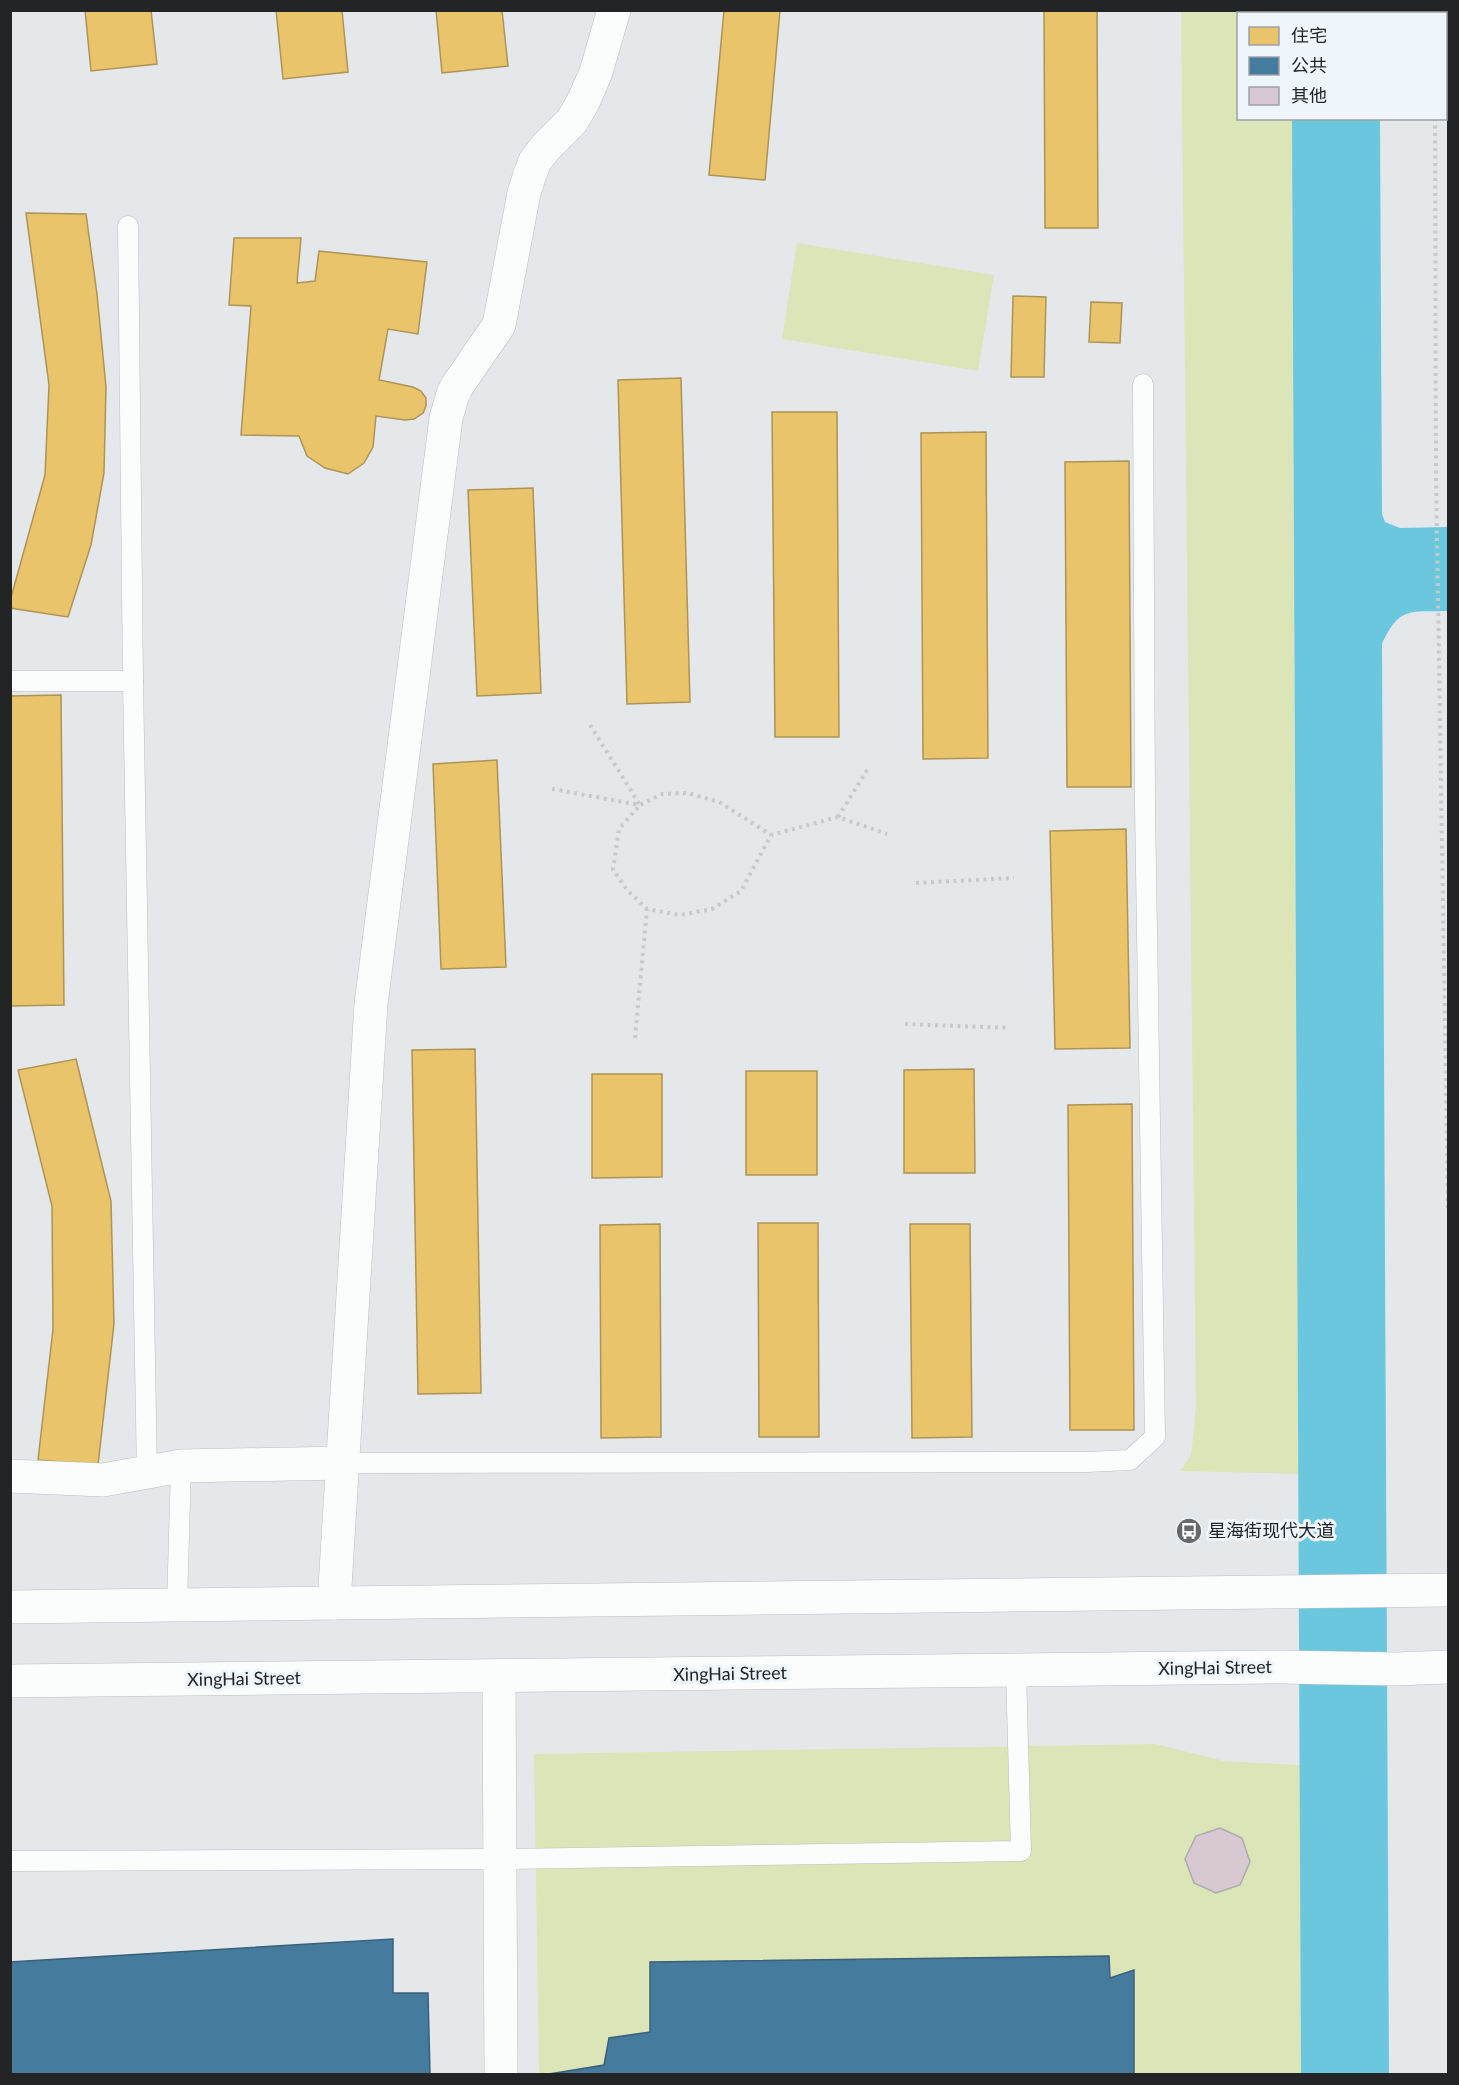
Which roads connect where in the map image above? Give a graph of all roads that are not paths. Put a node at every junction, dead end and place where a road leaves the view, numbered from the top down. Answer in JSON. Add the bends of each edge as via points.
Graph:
{"nodes":[{"id":1,"x":614,"y":10,"type":"edge"},
{"id":2,"x":128,"y":226,"type":"dead end"},
{"id":3,"x":1143,"y":384,"type":"dead end"},
{"id":4,"x":10,"y":681,"type":"edge"},
{"id":5,"x":133,"y":681,"type":"junction"},
{"id":6,"x":344,"y":1463,"type":"junction"},
{"id":7,"x":181,"y":1466,"type":"junction"},
{"id":8,"x":147,"y":1474,"type":"junction"},
{"id":9,"x":10,"y":1476,"type":"edge"},
{"id":10,"x":1449,"y":1590,"type":"edge"},
{"id":11,"x":334,"y":1604,"type":"junction"},
{"id":12,"x":177,"y":1605,"type":"junction"},
{"id":13,"x":10,"y":1607,"type":"edge"},
{"id":14,"x":1449,"y":1667,"type":"edge"},
{"id":15,"x":1016,"y":1670,"type":"junction"},
{"id":16,"x":499,"y":1676,"type":"junction"},
{"id":17,"x":10,"y":1681,"type":"edge"},
{"id":18,"x":500,"y":1859,"type":"junction"},
{"id":19,"x":10,"y":1861,"type":"edge"},
{"id":20,"x":501,"y":2074,"type":"edge"}],
"edges":[{"from":1,"to":6,"type":"main road","via":[[584,100],[572,121],[535,161],[524,193],[499,326],[457,386],[446,418],[371,1004]]},
{"from":2,"to":5,"type":"lane"},
{"from":3,"to":6,"type":"lane","via":[[1155,1437],[1130,1460],[1086,1462]]},
{"from":4,"to":5,"type":"lane"},
{"from":5,"to":8,"type":"lane"},
{"from":6,"to":7,"type":"main road"},
{"from":6,"to":11,"type":"main road"},
{"from":7,"to":8,"type":"main road"},
{"from":7,"to":12,"type":"lane"},
{"from":8,"to":9,"type":"main road","via":[[103,1480]]},
{"from":10,"to":11,"type":"main road"},
{"from":11,"to":12,"type":"main road"},
{"from":12,"to":13,"type":"main road"},
{"from":14,"to":15,"type":"main road","name":"XingHai Street"},
{"from":15,"to":16,"type":"main road","name":"XingHai Street"},
{"from":15,"to":18,"type":"lane","via":[[1021,1851]]},
{"from":16,"to":17,"type":"main road","name":"XingHai Street"},
{"from":16,"to":18,"type":"main road"},
{"from":18,"to":19,"type":"lane"},
{"from":18,"to":20,"type":"main road"}]}
